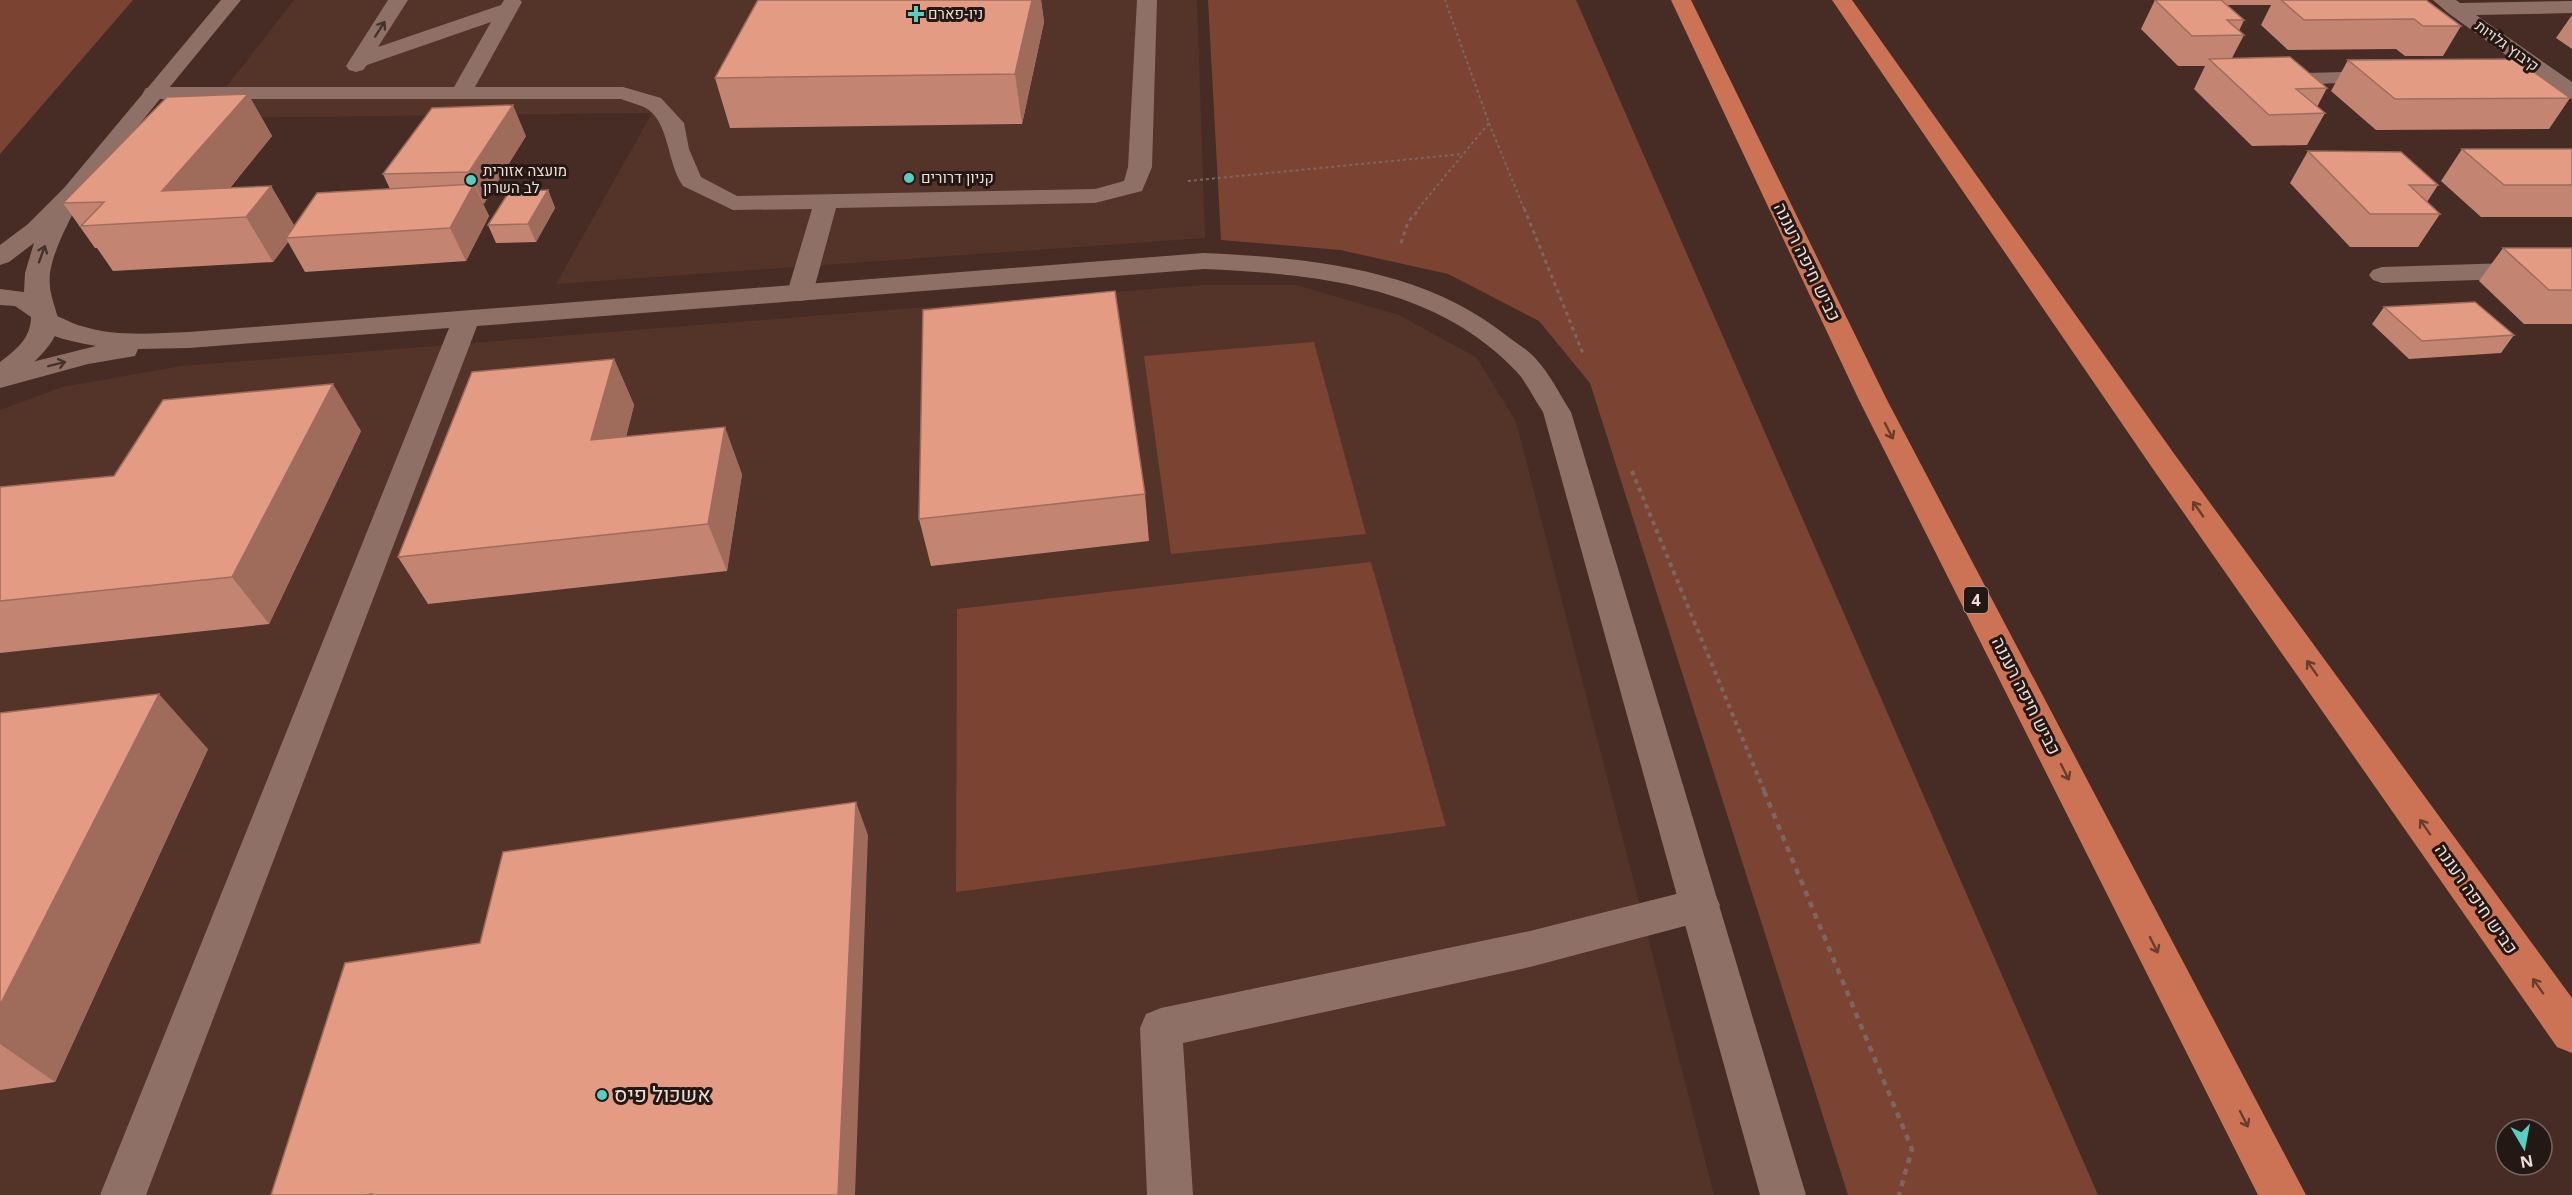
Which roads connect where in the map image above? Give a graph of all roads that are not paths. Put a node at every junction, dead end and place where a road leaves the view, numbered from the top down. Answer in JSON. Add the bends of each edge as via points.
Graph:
{"nodes":[{"id":1,"x":231,"y":0,"type":"edge"},
{"id":2,"x":398,"y":0,"type":"edge"},
{"id":3,"x":1148,"y":0,"type":"edge"},
{"id":4,"x":1660,"y":0,"type":"edge"},
{"id":5,"x":1681,"y":0,"type":"edge"},
{"id":6,"x":1842,"y":0,"type":"edge"},
{"id":7,"x":511,"y":4,"type":"edge"},
{"id":8,"x":2449,"y":4,"type":"edge"},
{"id":9,"x":2572,"y":7,"type":"edge"},
{"id":10,"x":359,"y":61,"type":"junction"},
{"id":11,"x":2545,"y":73,"type":"junction"},
{"id":12,"x":2510,"y":74,"type":"edge"},
{"id":13,"x":2405,"y":76,"type":"edge"},
{"id":14,"x":2253,"y":80,"type":"edge"},
{"id":15,"x":2572,"y":92,"type":"edge"},
{"id":16,"x":154,"y":93,"type":"junction"},
{"id":17,"x":339,"y":93,"type":"junction"},
{"id":18,"x":461,"y":93,"type":"junction"},
{"id":19,"x":72,"y":193,"type":"junction"},
{"id":20,"x":826,"y":201,"type":"junction"},
{"id":21,"x":0,"y":257,"type":"edge"},
{"id":22,"x":2572,"y":269,"type":"edge"},
{"id":23,"x":2382,"y":274,"type":"dead end"},
{"id":24,"x":800,"y":293,"type":"junction"},
{"id":25,"x":0,"y":297,"type":"edge"},
{"id":26,"x":43,"y":315,"type":"junction"},
{"id":27,"x":466,"y":319,"type":"junction"},
{"id":28,"x":189,"y":340,"type":"junction"},
{"id":29,"x":0,"y":377,"type":"edge"},
{"id":30,"x":1873,"y":400,"type":"junction"},
{"id":31,"x":1700,"y":905,"type":"junction"},
{"id":32,"x":2572,"y":1033,"type":"edge"},
{"id":33,"x":123,"y":1195,"type":"edge"},
{"id":34,"x":1170,"y":1195,"type":"edge"},
{"id":35,"x":1783,"y":1195,"type":"edge"},
{"id":36,"x":2283,"y":1195,"type":"edge"}],
"edges":[{"from":1,"to":16,"type":"street"},
{"from":10,"to":2,"type":"street","one_way":true},
{"from":3,"to":20,"type":"street","via":[[1140,167],[1134,186],[1095,196]]},
{"from":4,"to":30,"type":"highway"},
{"from":5,"to":30,"type":"highway","name":"כביש חיפה רעננה","number":"4"},
{"from":32,"to":6,"type":"highway","name":"כביש חיפה רעננה","one_way":true,"via":[[2164,462]]},
{"from":7,"to":10,"type":"street"},
{"from":7,"to":18,"type":"street"},
{"from":8,"to":9,"type":"street"},
{"from":8,"to":11,"type":"street","name":"קיבוץ גלויות"},
{"from":10,"to":17,"type":"street"},
{"from":11,"to":12,"type":"street"},
{"from":11,"to":15,"type":"street","name":"קיבוץ גלויות"},
{"from":13,"to":14,"type":"street"},
{"from":16,"to":17,"type":"street"},
{"from":16,"to":19,"type":"street"},
{"from":17,"to":18,"type":"street"},
{"from":18,"to":20,"type":"street","via":[[623,93],[653,103],[673,123],[691,181],[733,203]]},
{"from":19,"to":21,"type":"street","via":[[37,229]]},
{"from":26,"to":19,"type":"street","one_way":true,"via":[[35,281],[40,261]]},
{"from":20,"to":24,"type":"street"},
{"from":22,"to":23,"type":"street"},
{"from":24,"to":27,"type":"street"},
{"from":24,"to":31,"type":"street","via":[[1204,261],[1270,264],[1357,278],[1426,297],[1480,327],[1526,365],[1557,412]]},
{"from":25,"to":26,"type":"street","via":[[24,300]]},
{"from":26,"to":28,"type":"street","via":[[60,329],[106,338]]},
{"from":26,"to":29,"type":"street","via":[[41,338]]},
{"from":27,"to":28,"type":"street"},
{"from":27,"to":33,"type":"street"},
{"from":29,"to":28,"type":"street","one_way":true,"via":[[86,356]]},
{"from":30,"to":36,"type":"highway","name":"כביש חיפה רעננה","number":"4","one_way":true},
{"from":31,"to":34,"type":"street","via":[[1530,949],[1161,1028]]},
{"from":31,"to":35,"type":"street"}]}
